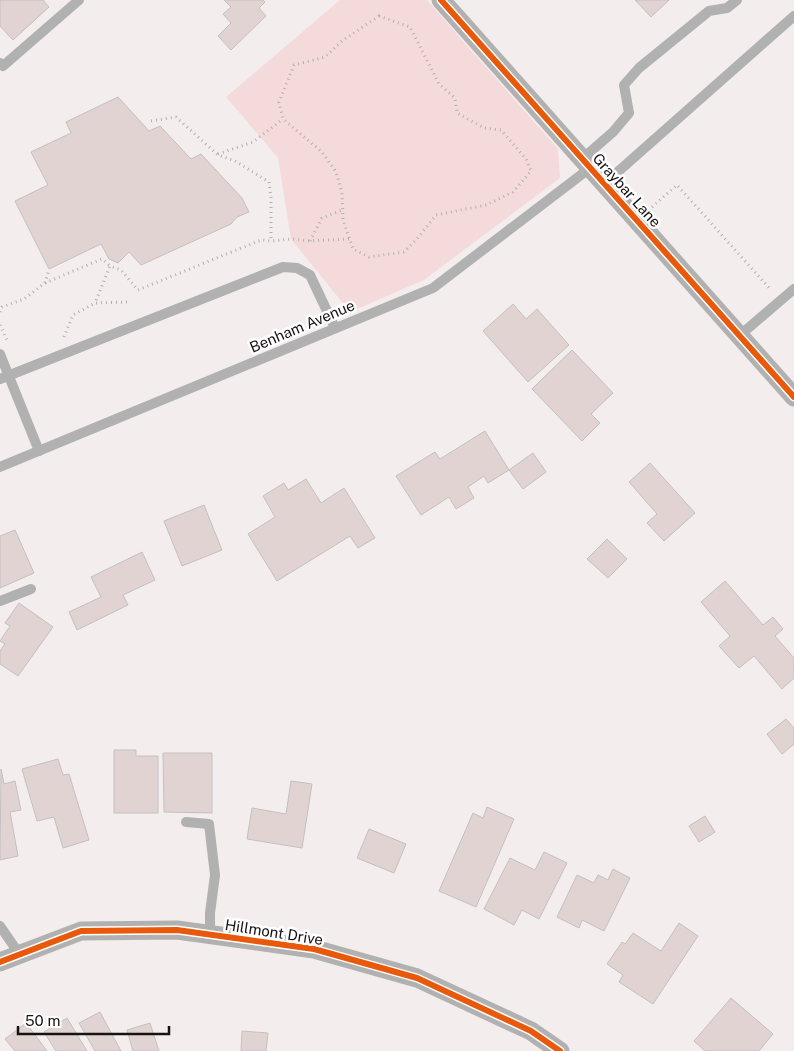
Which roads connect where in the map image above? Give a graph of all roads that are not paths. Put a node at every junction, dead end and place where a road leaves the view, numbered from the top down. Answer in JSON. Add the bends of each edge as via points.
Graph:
{"nodes":[{"id":1,"x":79,"y":0,"type":"edge"},
{"id":2,"x":440,"y":0,"type":"edge"},
{"id":3,"x":737,"y":0,"type":"edge"},
{"id":4,"x":794,"y":16,"type":"edge"},
{"id":5,"x":0,"y":63,"type":"edge"},
{"id":6,"x":586,"y":163,"type":"junction"},
{"id":7,"x":604,"y":184,"type":"junction"},
{"id":8,"x":794,"y":289,"type":"edge"},
{"id":9,"x":335,"y":328,"type":"junction"},
{"id":10,"x":740,"y":336,"type":"junction"},
{"id":11,"x":0,"y":354,"type":"edge"},
{"id":12,"x":4,"y":377,"type":"edge"},
{"id":13,"x":794,"y":397,"type":"edge"},
{"id":14,"x":38,"y":451,"type":"junction"},
{"id":15,"x":0,"y":467,"type":"edge"},
{"id":16,"x":30,"y":589,"type":"dead end"},
{"id":17,"x":0,"y":601,"type":"edge"},
{"id":18,"x":186,"y":822,"type":"dead end"},
{"id":19,"x":0,"y":926,"type":"edge"},
{"id":20,"x":210,"y":934,"type":"junction"},
{"id":21,"x":20,"y":954,"type":"junction"},
{"id":22,"x":0,"y":962,"type":"edge"},
{"id":23,"x":560,"y":1051,"type":"edge"}],
"edges":[{"from":1,"to":5,"type":"lane","via":[[3,66]]},
{"from":2,"to":6,"type":"street","name":"Graybar Lane"},
{"from":3,"to":6,"type":"lane","name":"Benham Avenue","via":[[727,8],[710,11],[639,68],[624,85],[629,113]]},
{"from":4,"to":7,"type":"lane"},
{"from":6,"to":7,"type":"street","name":"Graybar Lane"},
{"from":6,"to":9,"type":"lane","name":"Benham Avenue","via":[[433,288]]},
{"from":7,"to":10,"type":"street","name":"Graybar Lane"},
{"from":8,"to":10,"type":"lane"},
{"from":9,"to":12,"type":"lane","via":[[310,275],[284,266]]},
{"from":9,"to":14,"type":"lane","name":"Benham Avenue"},
{"from":10,"to":13,"type":"street","name":"Graybar Lane"},
{"from":11,"to":12,"type":"lane"},
{"from":12,"to":14,"type":"lane"},
{"from":14,"to":15,"type":"lane","name":"Benham Avenue"},
{"from":16,"to":17,"type":"lane"},
{"from":18,"to":20,"type":"lane","via":[[209,824],[215,875]]},
{"from":19,"to":21,"type":"lane"},
{"from":20,"to":21,"type":"street","name":"Hillmont Drive","via":[[177,930],[81,931]]},
{"from":20,"to":23,"type":"street","name":"Hillmont Drive","via":[[314,949],[417,978],[531,1031]]},
{"from":21,"to":22,"type":"street","name":"Hillmont Drive"}]}
